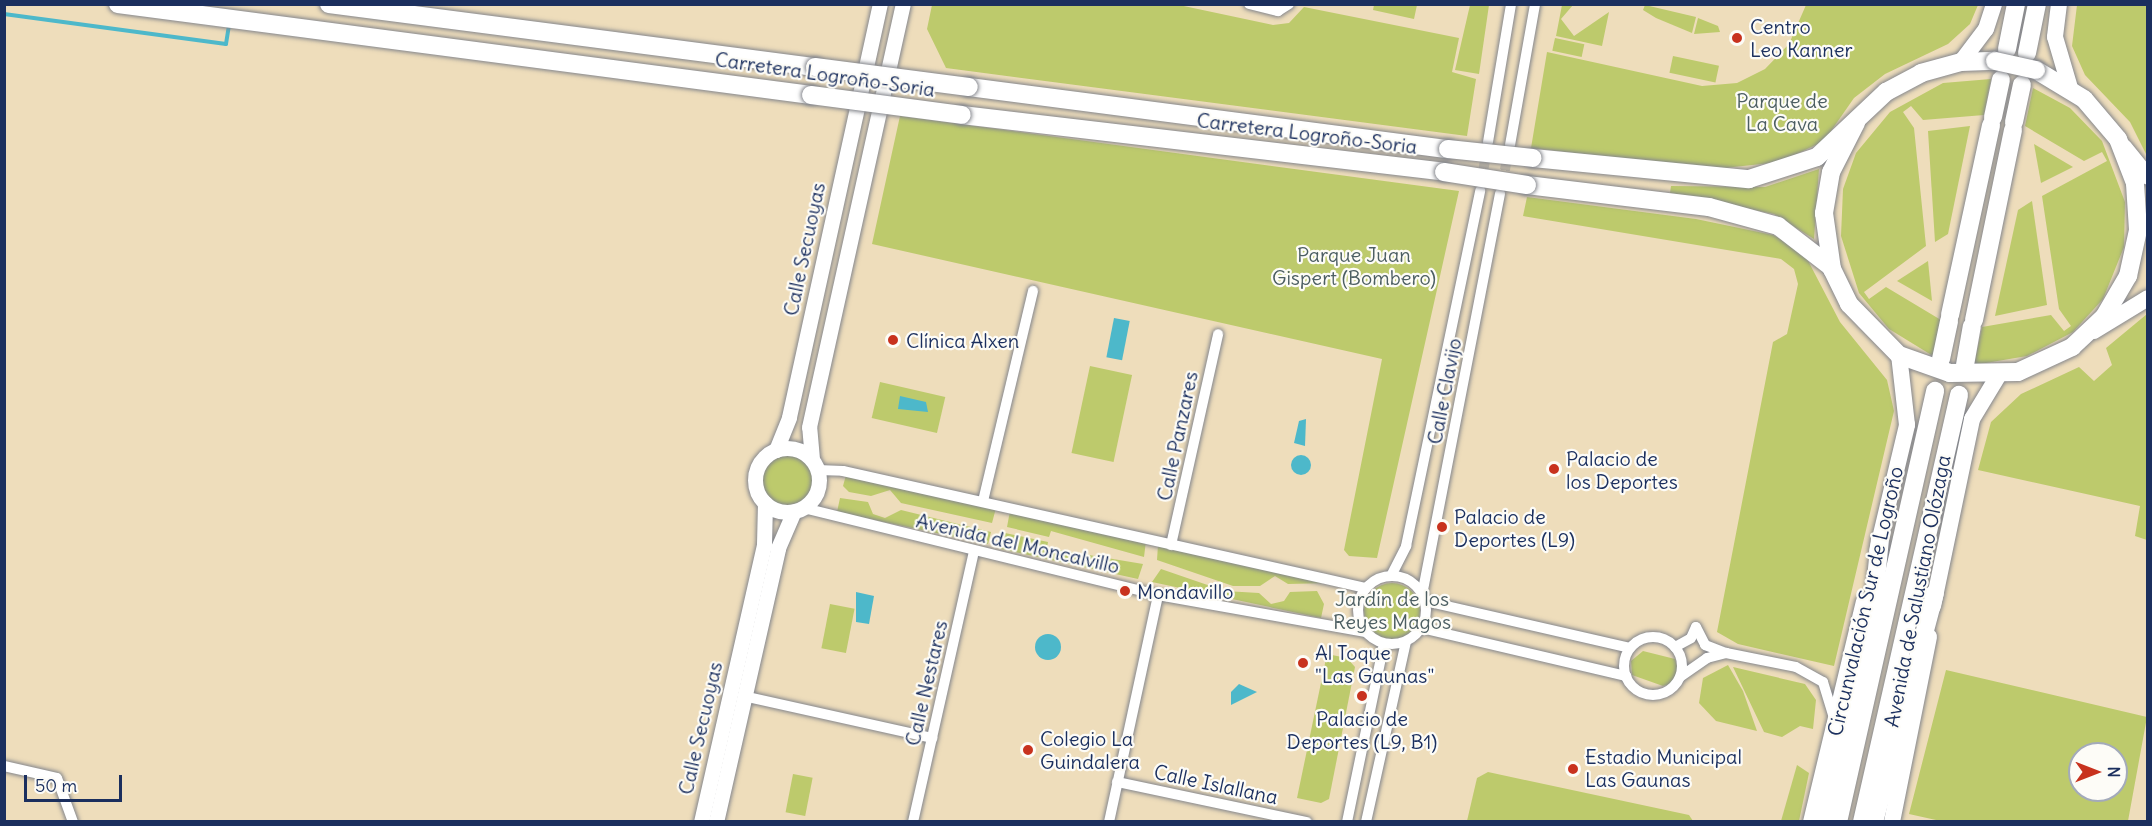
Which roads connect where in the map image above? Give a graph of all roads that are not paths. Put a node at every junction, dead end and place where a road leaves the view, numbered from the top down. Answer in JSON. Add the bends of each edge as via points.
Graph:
{"nodes":[{"id":1,"x":118,"y":4,"type":"edge"},
{"id":2,"x":329,"y":4,"type":"edge"},
{"id":3,"x":880,"y":4,"type":"edge"},
{"id":4,"x":903,"y":4,"type":"edge"},
{"id":5,"x":1249,"y":4,"type":"edge"},
{"id":6,"x":1289,"y":4,"type":"edge"},
{"id":7,"x":1511,"y":4,"type":"edge"},
{"id":8,"x":1535,"y":4,"type":"edge"},
{"id":9,"x":1994,"y":4,"type":"edge"},
{"id":10,"x":2016,"y":4,"type":"edge"},
{"id":11,"x":2037,"y":4,"type":"edge"},
{"id":12,"x":2059,"y":4,"type":"edge"},
{"id":13,"x":2027,"y":53,"type":"dead end"},
{"id":14,"x":2001,"y":55,"type":"junction"},
{"id":15,"x":1961,"y":62,"type":"junction"},
{"id":16,"x":2001,"y":80,"type":"dead end"},
{"id":17,"x":2022,"y":85,"type":"dead end"},
{"id":18,"x":2070,"y":88,"type":"junction"},
{"id":19,"x":1856,"y":123,"type":"junction"},
{"id":20,"x":2118,"y":139,"type":"junction"},
{"id":21,"x":1488,"y":142,"type":"tunnel mouth"},
{"id":22,"x":1510,"y":145,"type":"tunnel mouth"},
{"id":23,"x":2148,"y":177,"type":"edge"},
{"id":24,"x":1480,"y":191,"type":"tunnel mouth"},
{"id":25,"x":1500,"y":194,"type":"tunnel mouth"},
{"id":26,"x":1832,"y":269,"type":"junction"},
{"id":27,"x":1033,"y":291,"type":"dead end"},
{"id":28,"x":2148,"y":298,"type":"edge"},
{"id":29,"x":1218,"y":334,"type":"dead end"},
{"id":30,"x":2088,"y":335,"type":"junction"},
{"id":31,"x":1899,"y":355,"type":"junction"},
{"id":32,"x":1941,"y":359,"type":"dead end"},
{"id":33,"x":1965,"y":365,"type":"dead end"},
{"id":34,"x":1998,"y":376,"type":"junction"},
{"id":35,"x":1935,"y":391,"type":"dead end"},
{"id":36,"x":1959,"y":395,"type":"dead end"},
{"id":37,"x":776,"y":450,"type":"junction"},
{"id":38,"x":815,"y":464,"type":"junction"},
{"id":39,"x":983,"y":501,"type":"junction"},
{"id":40,"x":765,"y":503,"type":"junction"},
{"id":41,"x":799,"y":510,"type":"junction"},
{"id":42,"x":1880,"y":539,"type":"junction"},
{"id":43,"x":1171,"y":545,"type":"junction"},
{"id":44,"x":974,"y":552,"type":"junction"},
{"id":45,"x":1391,"y":576,"type":"junction"},
{"id":46,"x":1366,"y":588,"type":"junction"},
{"id":47,"x":1935,"y":593,"type":"junction"},
{"id":48,"x":1158,"y":595,"type":"junction"},
{"id":49,"x":1423,"y":598,"type":"junction"},
{"id":50,"x":1421,"y":628,"type":"junction"},
{"id":51,"x":1366,"y":632,"type":"junction"},
{"id":52,"x":1406,"y":641,"type":"junction"},
{"id":53,"x":1384,"y":644,"type":"junction"},
{"id":54,"x":1675,"y":647,"type":"junction"},
{"id":55,"x":1630,"y":648,"type":"junction"},
{"id":56,"x":1726,"y":653,"type":"junction"},
{"id":57,"x":1626,"y":676,"type":"junction"},
{"id":58,"x":1680,"y":677,"type":"junction"},
{"id":59,"x":743,"y":696,"type":"junction"},
{"id":60,"x":1834,"y":734,"type":"junction"},
{"id":61,"x":932,"y":738,"type":"junction"},
{"id":62,"x":4,"y":766,"type":"edge"},
{"id":63,"x":1118,"y":782,"type":"junction"},
{"id":64,"x":73,"y":822,"type":"edge"},
{"id":65,"x":700,"y":822,"type":"edge"},
{"id":66,"x":716,"y":822,"type":"edge"},
{"id":67,"x":914,"y":822,"type":"edge"},
{"id":68,"x":1109,"y":822,"type":"edge"},
{"id":69,"x":1307,"y":822,"type":"edge"},
{"id":70,"x":1347,"y":822,"type":"edge"},
{"id":71,"x":1366,"y":822,"type":"edge"},
{"id":72,"x":1811,"y":822,"type":"edge"},
{"id":73,"x":1825,"y":822,"type":"edge"},
{"id":74,"x":1838,"y":822,"type":"edge"},
{"id":75,"x":1862,"y":822,"type":"edge"},
{"id":76,"x":1874,"y":822,"type":"edge"},
{"id":77,"x":1892,"y":822,"type":"edge"}],
"edges":[{"from":1,"to":26,"type":"highway","name":"Carretera Logroño-Soria","bridge":true,"via":[[962,115],[1709,207],[1778,226]]},
{"from":2,"to":19,"type":"highway","name":"Carretera Logroño-Soria","bridge":true,"via":[[1448,149],[1709,179],[1749,179],[1789,170],[1830,149]]},
{"from":3,"to":37,"type":"main road","name":"Calle Secuoyas","via":[[789,417]]},
{"from":4,"to":38,"type":"main road","via":[[809,427]]},
{"from":5,"to":6,"type":"street","via":[[1278,11]]},
{"from":7,"to":21,"type":"street"},
{"from":8,"to":22,"type":"street"},
{"from":9,"to":15,"type":"main road","via":[[1986,29]]},
{"from":10,"to":14,"type":"highway"},
{"from":11,"to":13,"type":"highway"},
{"from":12,"to":18,"type":"main road","via":[[2055,37]]},
{"from":14,"to":15,"type":"highway","name":"Carretera Logroño-Soria"},
{"from":14,"to":18,"type":"highway","name":"Carretera Logroño-Soria","bridge":true},
{"from":15,"to":19,"type":"highway","name":"Carretera Logroño-Soria","via":[[1902,82]]},
{"from":16,"to":32,"type":"highway"},
{"from":17,"to":33,"type":"highway"},
{"from":18,"to":20,"type":"highway","name":"Carretera Logroño-Soria"},
{"from":19,"to":26,"type":"highway","via":[[1836,159],[1824,213]]},
{"from":20,"to":23,"type":"main road"},
{"from":20,"to":30,"type":"highway","via":[[2135,183],[2137,242],[2118,298]]},
{"from":24,"to":45,"type":"street","name":"Calle Clavijo","via":[[1406,546]]},
{"from":25,"to":49,"type":"street","name":"Calle Clavijo"},
{"from":26,"to":31,"type":"highway","via":[[1860,320]]},
{"from":27,"to":39,"type":"street"},
{"from":28,"to":30,"type":"main road"},
{"from":29,"to":43,"type":"street","name":"Calle Panzares"},
{"from":30,"to":34,"type":"highway","via":[[2037,366]]},
{"from":31,"to":34,"type":"highway","via":[[1950,373]]},
{"from":31,"to":42,"type":"main road","via":[[1907,425]]},
{"from":34,"to":47,"type":"main road","name":"Avenida de Salustiano Olózaga","via":[[1972,419]]},
{"from":35,"to":74,"type":"highway","name":"Circunvalación Sur de Logroño"},
{"from":36,"to":75,"type":"highway"},
{"from":37,"to":38,"type":"main road","via":[[795,449]]},
{"from":37,"to":40,"type":"main road","via":[[763,459],[755,477]]},
{"from":38,"to":39,"type":"street","name":"Avenida del Moncalvillo"},
{"from":38,"to":41,"type":"main road","via":[[818,491]]},
{"from":39,"to":43,"type":"street","name":"Avenida del Moncalvillo"},
{"from":40,"to":41,"type":"main road"},
{"from":40,"to":65,"type":"main road","name":"Calle Secuoyas","via":[[764,544]]},
{"from":41,"to":44,"type":"street","name":"Avenida del Moncalvillo"},
{"from":41,"to":59,"type":"main road","name":"Calle Secuoyas","via":[[778,548]]},
{"from":42,"to":60,"type":"main road"},
{"from":42,"to":73,"type":"highway","via":[[1874,599]]},
{"from":43,"to":46,"type":"street","name":"Avenida del Moncalvillo"},
{"from":44,"to":48,"type":"street","name":"Avenida del Moncalvillo"},
{"from":44,"to":61,"type":"street","name":"Calle Nestares"},
{"from":45,"to":46,"type":"street"},
{"from":45,"to":49,"type":"street","via":[[1409,581]]},
{"from":46,"to":51,"type":"street","via":[[1358,610]]},
{"from":47,"to":76,"type":"highway"},
{"from":47,"to":77,"type":"main road","name":"Avenida de Salustiano Olózaga","via":[[1925,676]]},
{"from":48,"to":51,"type":"street","name":"Avenida del Moncalvillo"},
{"from":48,"to":63,"type":"street"},
{"from":49,"to":50,"type":"street"},
{"from":49,"to":55,"type":"street"},
{"from":50,"to":52,"type":"street"},
{"from":50,"to":57,"type":"street"},
{"from":51,"to":53,"type":"street"},
{"from":52,"to":53,"type":"street"},
{"from":52,"to":71,"type":"street"},
{"from":53,"to":70,"type":"street"},
{"from":54,"to":55,"type":"street","via":[[1651,637]]},
{"from":54,"to":56,"type":"street","via":[[1691,638],[1696,627],[1705,645]]},
{"from":54,"to":58,"type":"street","via":[[1682,663]]},
{"from":55,"to":57,"type":"street"},
{"from":56,"to":58,"type":"street","via":[[1707,658]]},
{"from":56,"to":60,"type":"street","via":[[1817,675],[1829,692]]},
{"from":57,"to":58,"type":"street","via":[[1638,690],[1652,695],[1667,691]]},
{"from":59,"to":61,"type":"street"},
{"from":59,"to":66,"type":"main road","name":"Calle Secuoyas"},
{"from":60,"to":72,"type":"main road"},
{"from":61,"to":67,"type":"street","name":"Calle Nestares"},
{"from":62,"to":64,"type":"street","via":[[57,778]]},
{"from":63,"to":68,"type":"street"},
{"from":63,"to":69,"type":"street","name":"Calle Islallana"}]}
